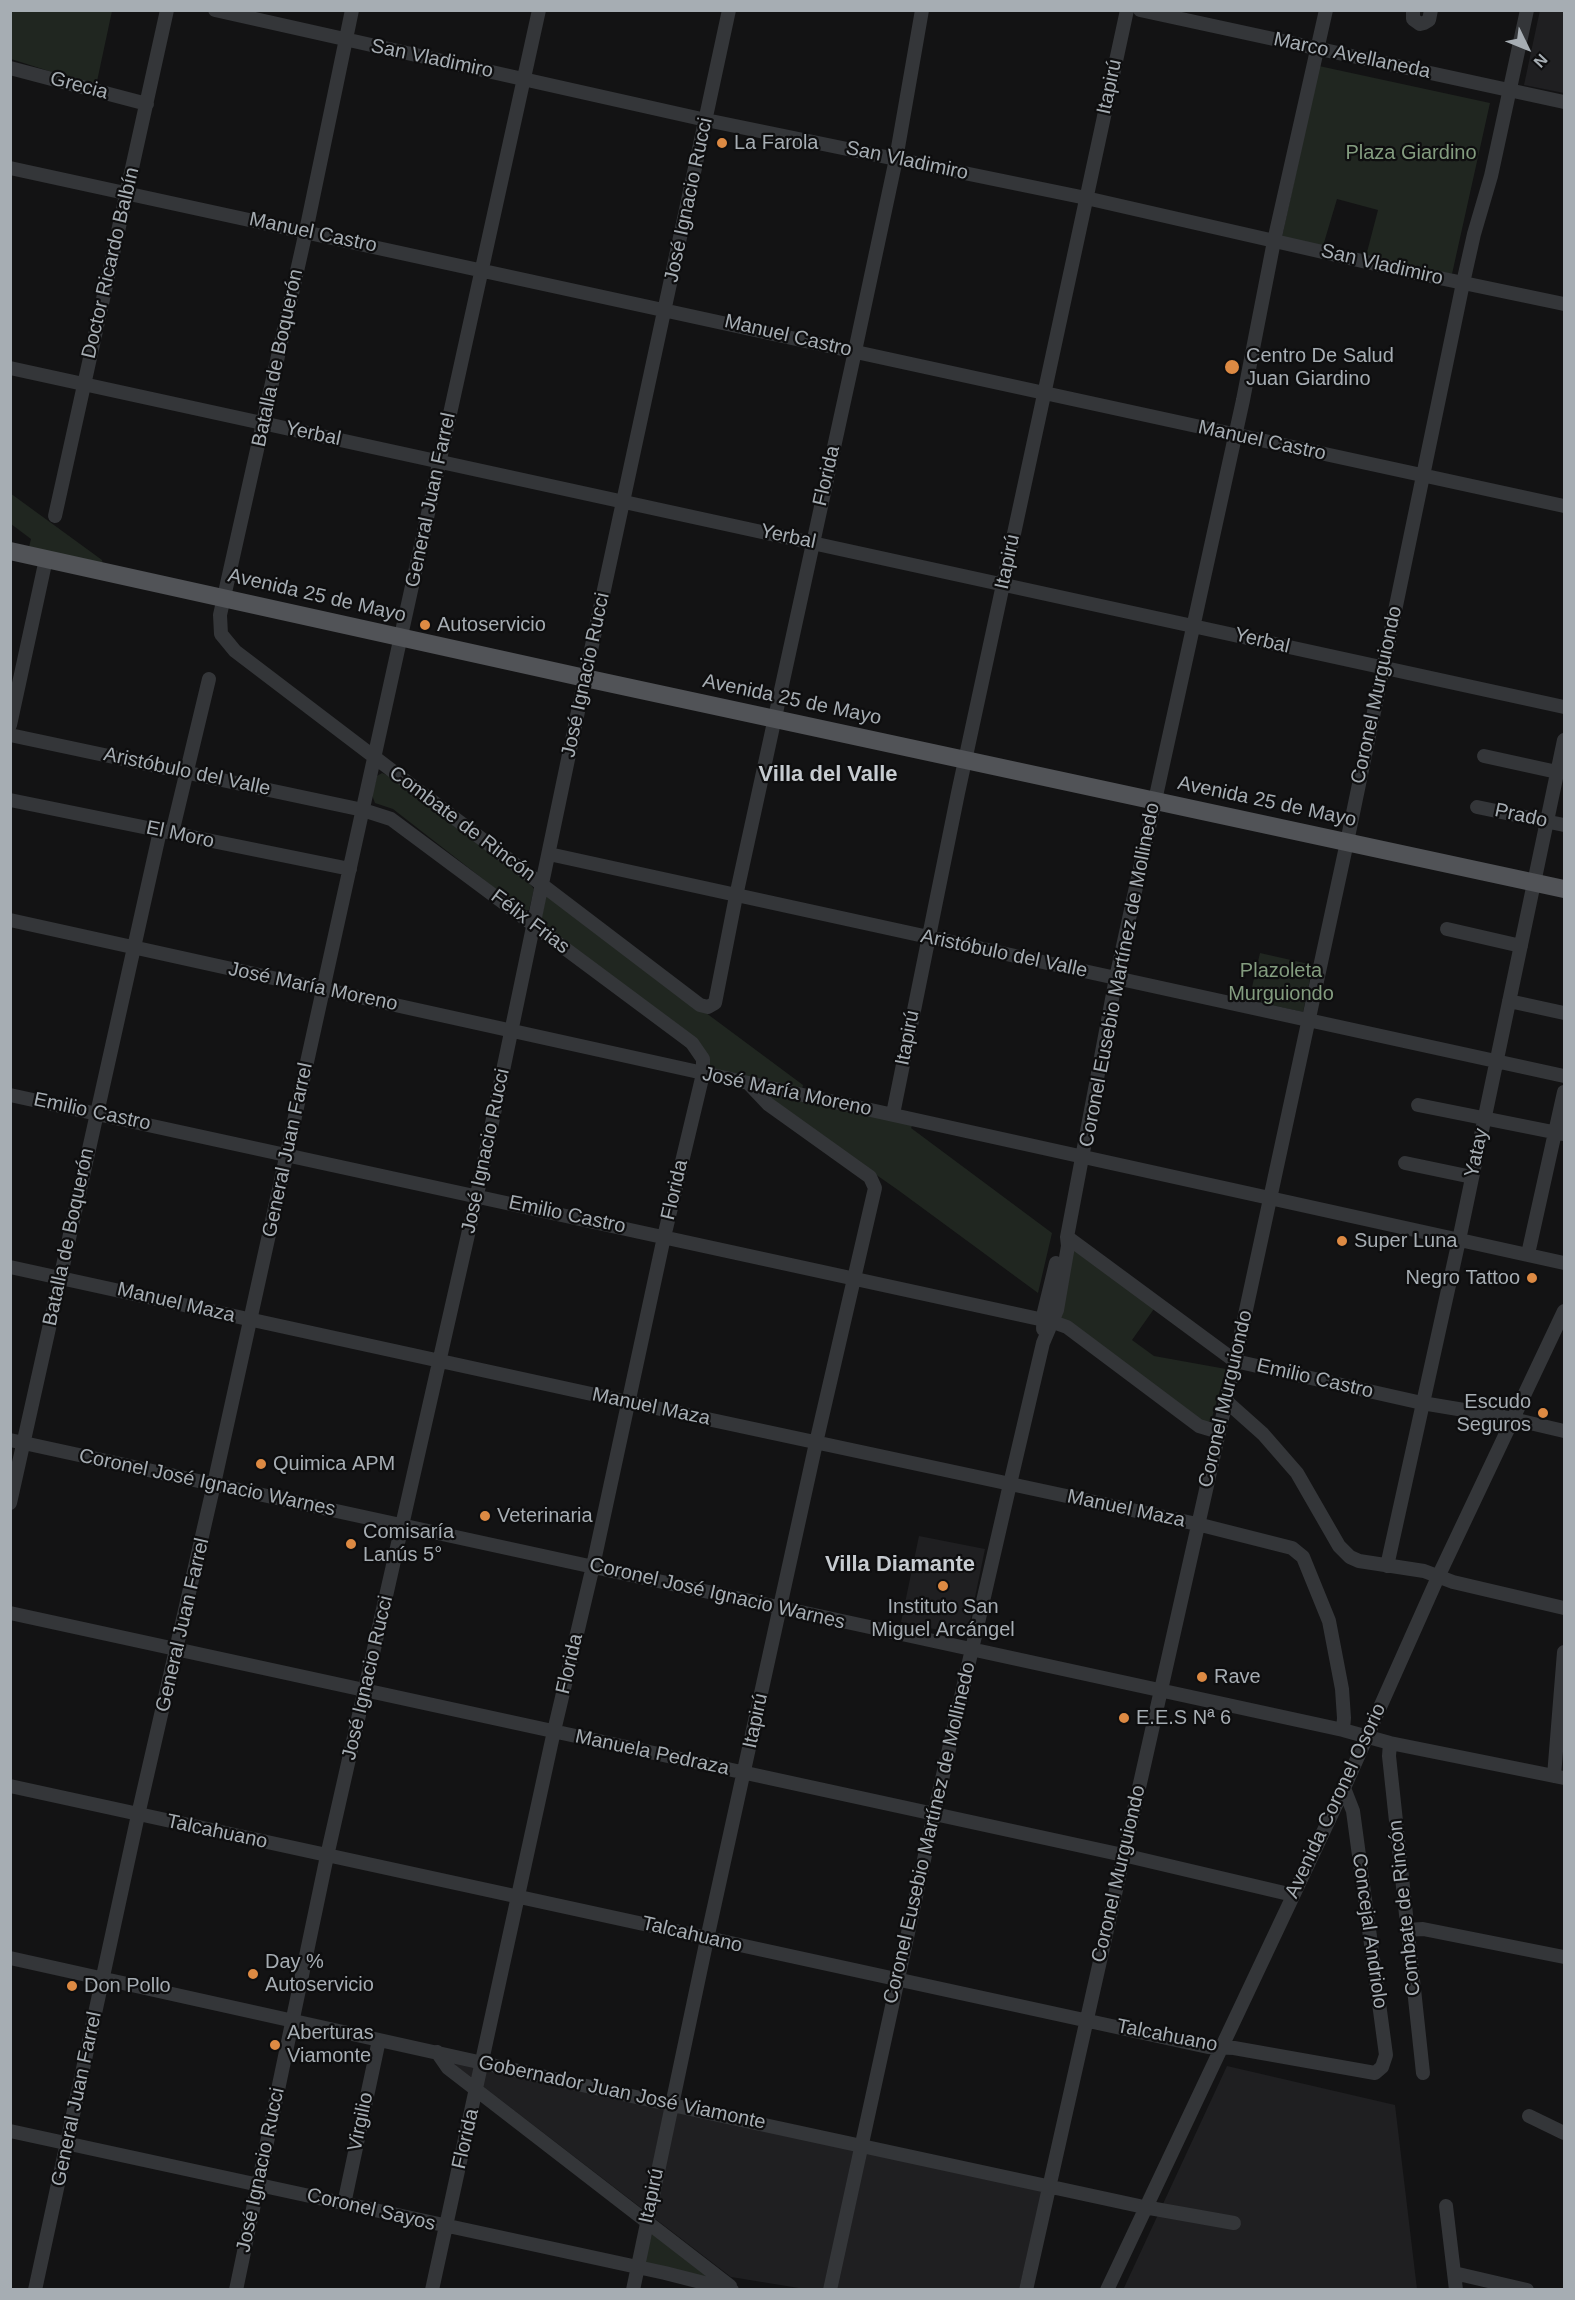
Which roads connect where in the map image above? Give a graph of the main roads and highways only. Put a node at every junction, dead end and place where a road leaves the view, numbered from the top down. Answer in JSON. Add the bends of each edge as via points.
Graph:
{"nodes":[{"id":1,"x":10,"y":551,"type":"edge"},
{"id":2,"x":1564,"y":889,"type":"edge"}],
"edges":[{"from":1,"to":2,"type":"main road","name":"Avenida 25 de Mayo"}]}
